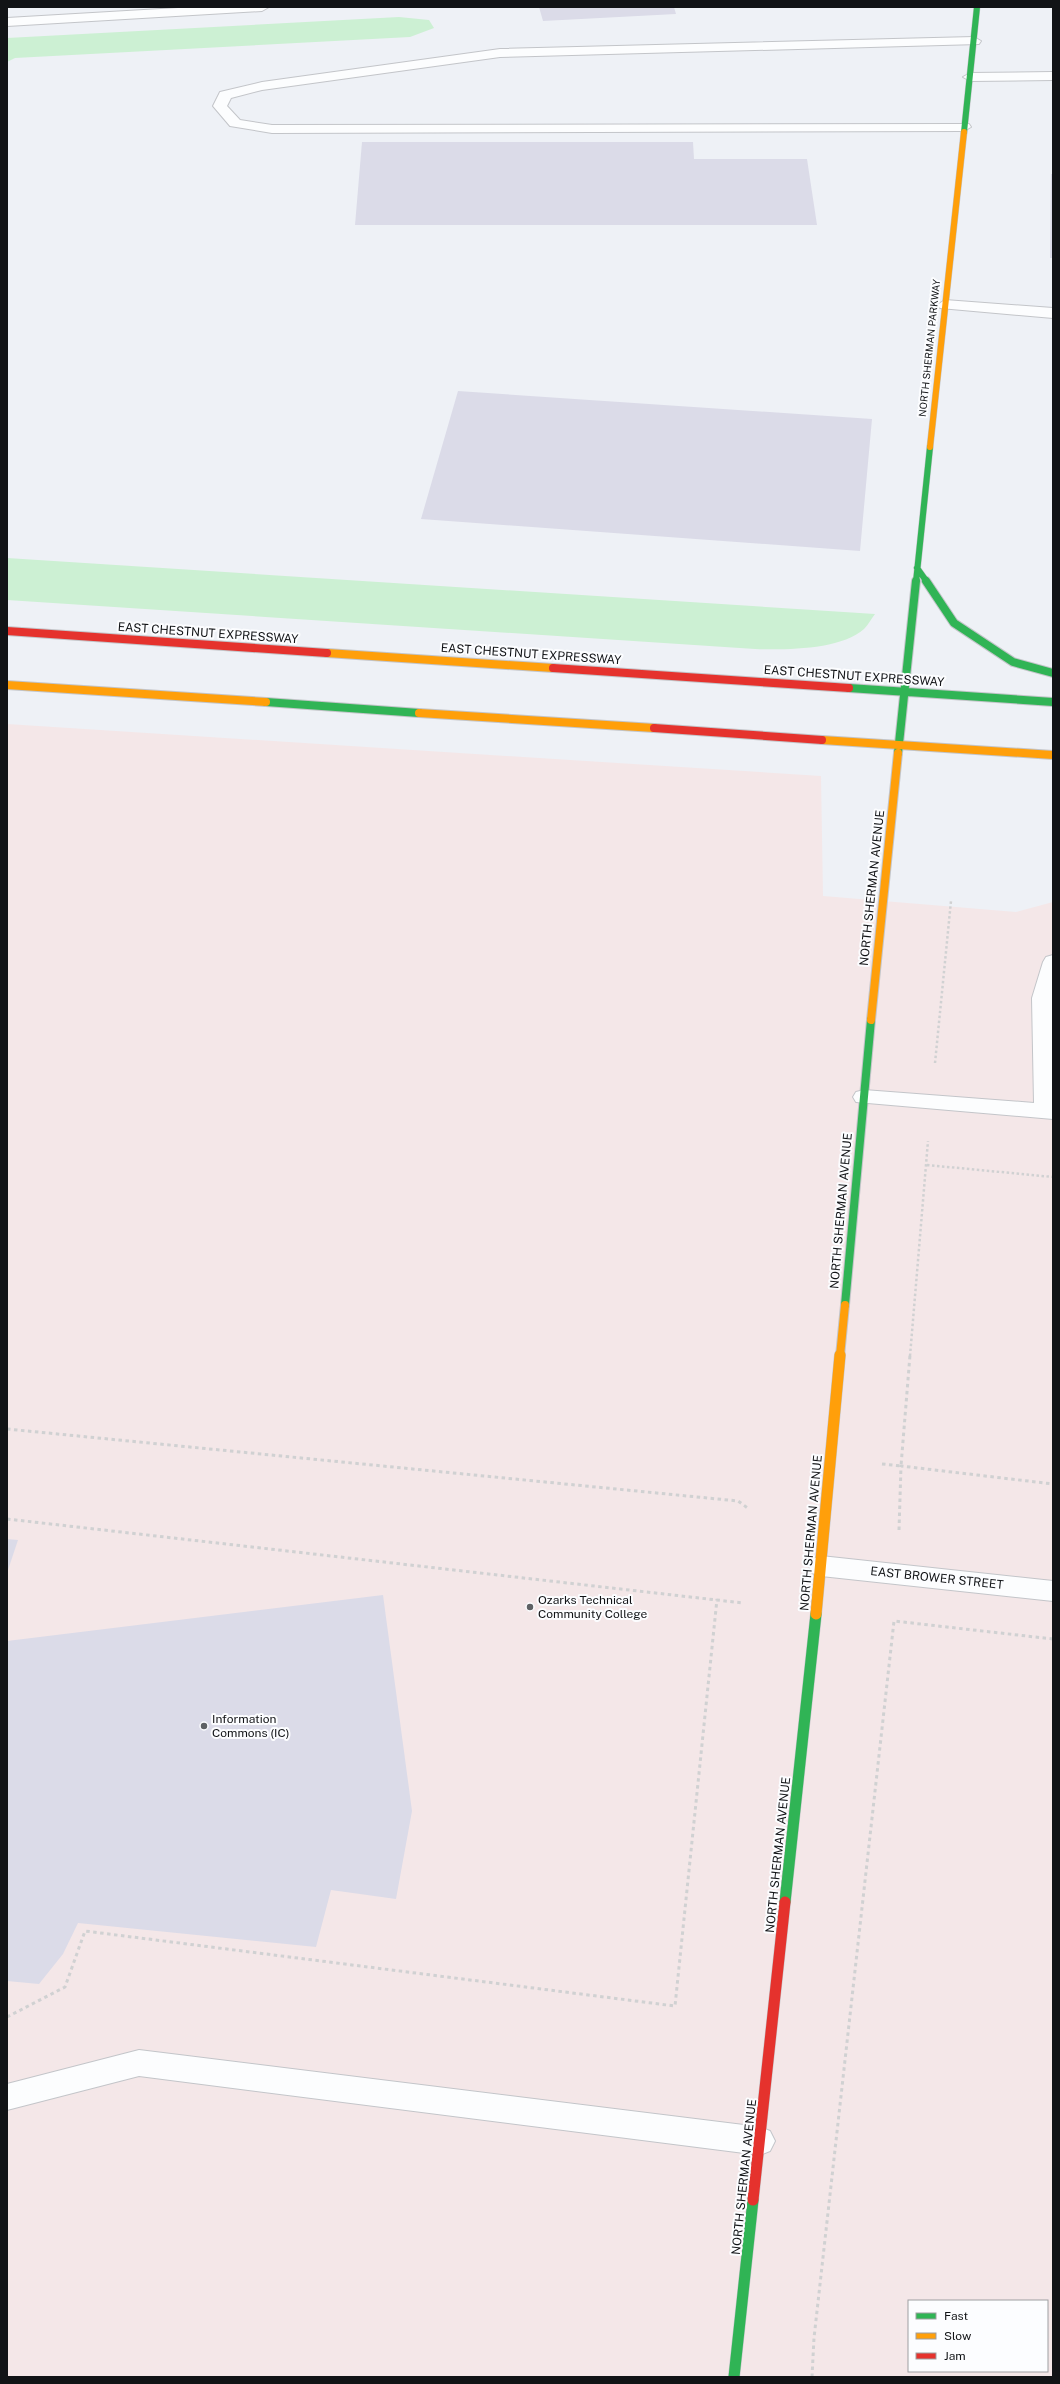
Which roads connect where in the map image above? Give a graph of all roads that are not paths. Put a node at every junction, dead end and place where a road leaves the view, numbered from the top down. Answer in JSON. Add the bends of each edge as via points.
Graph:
{"nodes":[{"id":1,"x":262,"y":7,"type":"edge"},
{"id":2,"x":977,"y":7,"type":"edge"},
{"id":3,"x":64,"y":13,"type":"edge"},
{"id":4,"x":7,"y":22,"type":"edge"},
{"id":5,"x":974,"y":41,"type":"junction"},
{"id":6,"x":1053,"y":76,"type":"edge"},
{"id":7,"x":970,"y":77,"type":"junction"},
{"id":8,"x":964,"y":127,"type":"junction"},
{"id":9,"x":945,"y":305,"type":"junction"},
{"id":10,"x":1053,"y":313,"type":"edge"},
{"id":11,"x":917,"y":568,"type":"junction"},
{"id":12,"x":7,"y":631,"type":"edge"},
{"id":13,"x":1053,"y":674,"type":"edge"},
{"id":14,"x":7,"y":685,"type":"edge"},
{"id":15,"x":905,"y":691,"type":"junction"},
{"id":16,"x":1053,"y":702,"type":"edge"},
{"id":17,"x":900,"y":743,"type":"junction"},
{"id":18,"x":1053,"y":755,"type":"edge"},
{"id":19,"x":1053,"y":962,"type":"edge"},
{"id":20,"x":864,"y":1097,"type":"junction"},
{"id":21,"x":1049,"y":1112,"type":"edge"},
{"id":22,"x":821,"y":1566,"type":"junction"},
{"id":23,"x":1053,"y":1591,"type":"edge"},
{"id":24,"x":7,"y":2097,"type":"edge"},
{"id":25,"x":760,"y":2141,"type":"junction"},
{"id":26,"x":734,"y":2377,"type":"edge"}],
"edges":[{"from":1,"to":3,"type":"street"},
{"from":2,"to":5,"type":"street","name":"NORTH SHERMAN PARKWAY"},
{"from":3,"to":4,"type":"street"},
{"from":5,"to":7,"type":"street","name":"NORTH SHERMAN PARKWAY"},
{"from":5,"to":8,"type":"street","via":[[500,53],[262,86],[225,95],[220,106],[235,123],[272,129]]},
{"from":6,"to":7,"type":"street"},
{"from":7,"to":8,"type":"street","name":"NORTH SHERMAN PARKWAY"},
{"from":8,"to":9,"type":"street","name":"NORTH SHERMAN PARKWAY"},
{"from":9,"to":10,"type":"street"},
{"from":9,"to":11,"type":"street","name":"NORTH SHERMAN PARKWAY"},
{"from":11,"to":13,"type":"street","via":[[954,623],[1013,662]]},
{"from":11,"to":15,"type":"street","name":"NORTH SHERMAN PARKWAY"},
{"from":12,"to":15,"type":"street","name":"EAST CHESTNUT EXPRESSWAY"},
{"from":14,"to":17,"type":"street"},
{"from":15,"to":16,"type":"street","name":"EAST CHESTNUT EXPRESSWAY"},
{"from":15,"to":17,"type":"street","name":"NORTH SHERMAN AVENUE"},
{"from":17,"to":18,"type":"street"},
{"from":17,"to":20,"type":"street","name":"NORTH SHERMAN AVENUE"},
{"from":19,"to":21,"type":"street","via":[[1042,998]]},
{"from":20,"to":21,"type":"street"},
{"from":20,"to":22,"type":"street","name":"NORTH SHERMAN AVENUE"},
{"from":22,"to":23,"type":"street","name":"EAST BROWER STREET"},
{"from":22,"to":25,"type":"street","name":"NORTH SHERMAN AVENUE"},
{"from":24,"to":25,"type":"street","via":[[139,2063]]},
{"from":25,"to":26,"type":"street","name":"NORTH SHERMAN AVENUE"}]}
